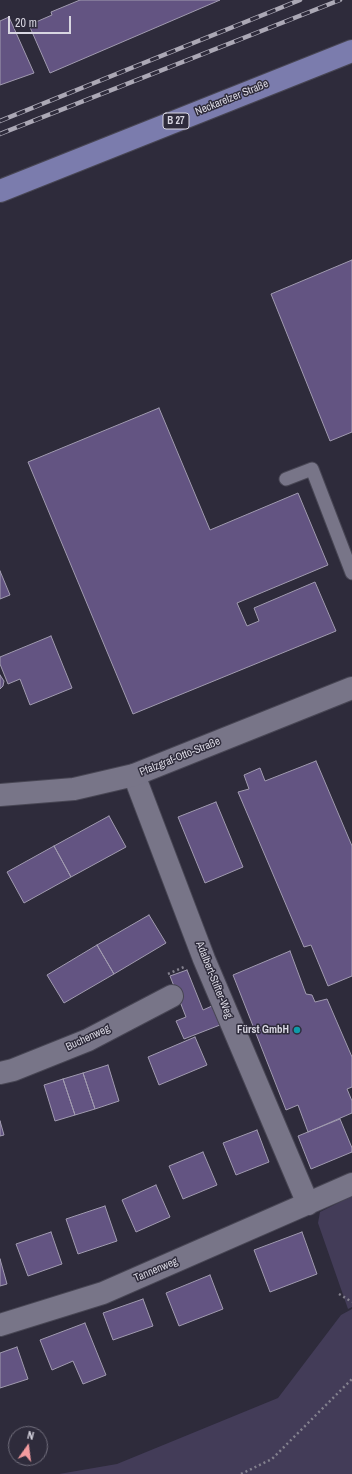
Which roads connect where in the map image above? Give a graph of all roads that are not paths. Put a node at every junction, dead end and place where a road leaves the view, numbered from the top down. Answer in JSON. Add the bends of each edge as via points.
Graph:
{"nodes":[{"id":1,"x":352,"y":51,"type":"edge"},
{"id":2,"x":0,"y":191,"type":"edge"},
{"id":3,"x":286,"y":479,"type":"dead end"},
{"id":4,"x":352,"y":574,"type":"edge"},
{"id":5,"x":352,"y":688,"type":"edge"},
{"id":6,"x":134,"y":775,"type":"junction"},
{"id":7,"x":0,"y":795,"type":"edge"},
{"id":8,"x":172,"y":996,"type":"road end"},
{"id":9,"x":0,"y":1073,"type":"edge"},
{"id":10,"x":352,"y":1184,"type":"edge"},
{"id":11,"x":308,"y":1204,"type":"junction"},
{"id":12,"x":0,"y":1325,"type":"edge"}],
"edges":[{"from":1,"to":2,"type":"main road","name":"Neckarelzer Straße","number":"B 27"},
{"from":3,"to":4,"type":"lane","via":[[312,469]]},
{"from":5,"to":6,"type":"street","name":"Pfalzgraf-Otto-Straße"},
{"from":6,"to":7,"type":"street","name":"Pfalzgraf-Otto-Straße","via":[[74,789]]},
{"from":6,"to":11,"type":"street","name":"Adalbert-Stifter-Weg","via":[[204,959]]},
{"from":8,"to":9,"type":"street","name":"Buchenweg","via":[[88,1040]]},
{"from":10,"to":11,"type":"street"},
{"from":11,"to":12,"type":"street","name":"Tannenweg","via":[[102,1293]]}]}
